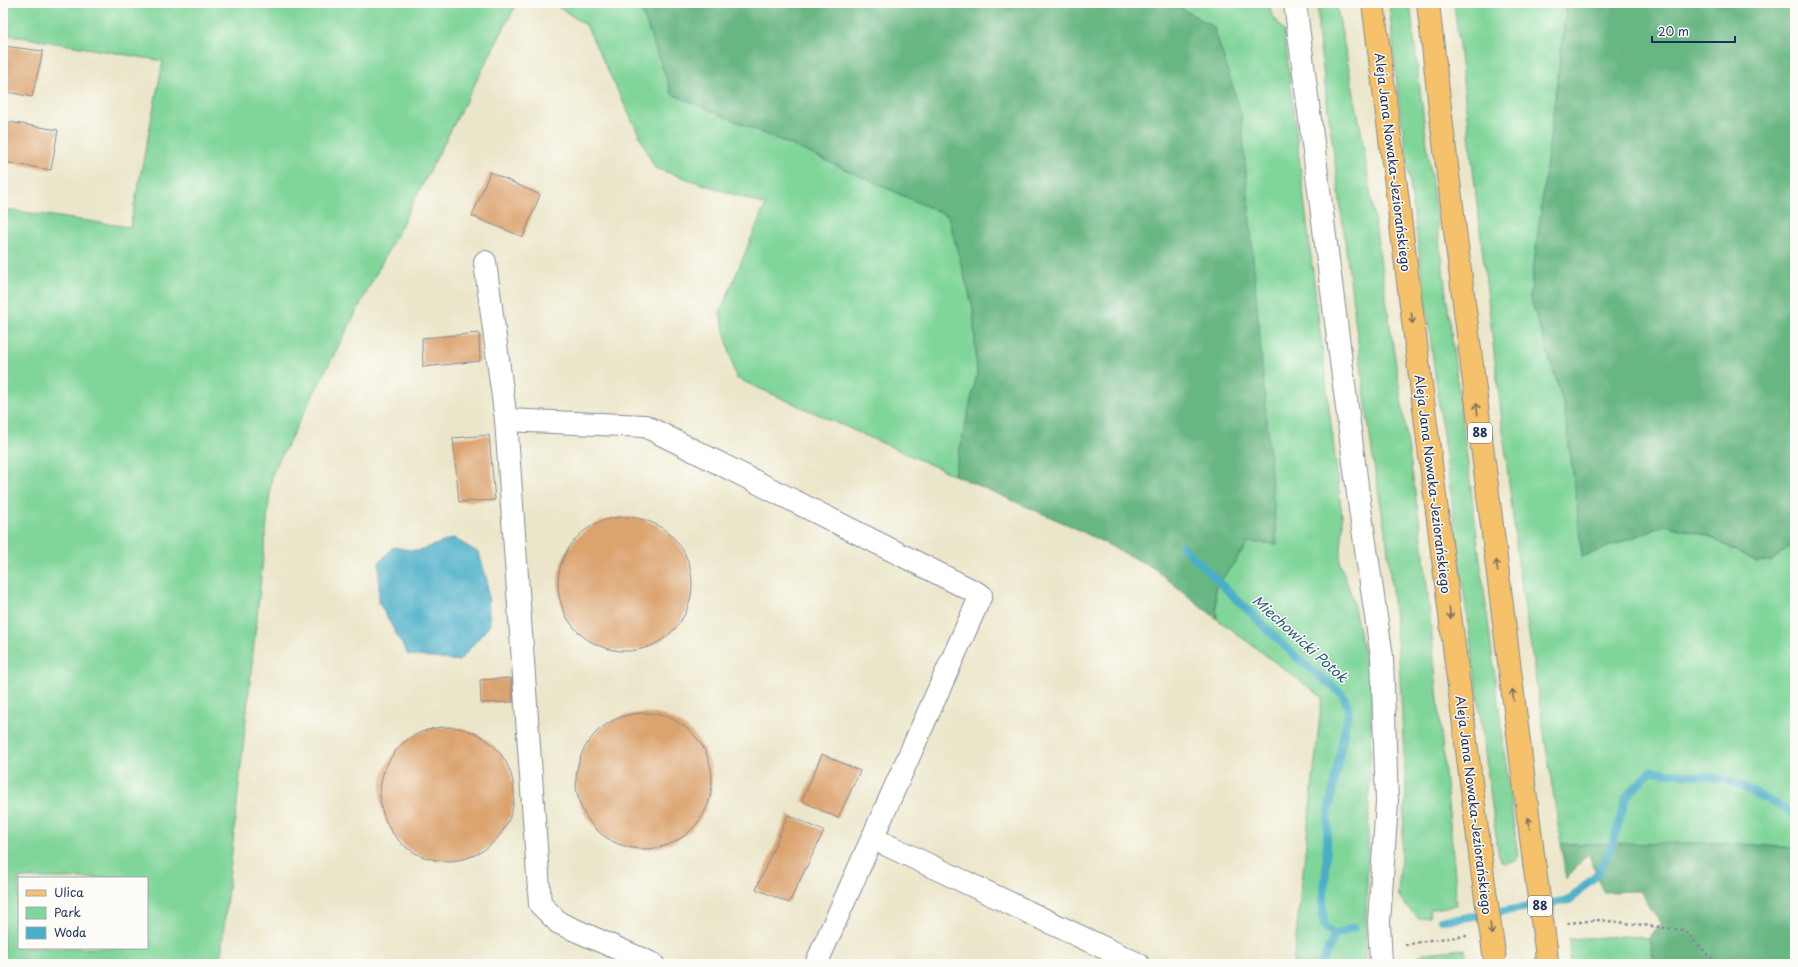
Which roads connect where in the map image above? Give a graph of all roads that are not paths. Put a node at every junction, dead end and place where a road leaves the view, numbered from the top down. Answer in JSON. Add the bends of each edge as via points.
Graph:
{"nodes":[{"id":1,"x":1296,"y":3,"type":"edge"},
{"id":2,"x":1373,"y":3,"type":"edge"},
{"id":3,"x":1428,"y":3,"type":"edge"},
{"id":4,"x":485,"y":262,"type":"dead end"},
{"id":5,"x":506,"y":420,"type":"junction"},
{"id":6,"x":872,"y":838,"type":"junction"},
{"id":7,"x":1546,"y":957,"type":"edge"},
{"id":8,"x":1495,"y":962,"type":"edge"},
{"id":9,"x":653,"y":964,"type":"edge"},
{"id":10,"x":816,"y":964,"type":"edge"},
{"id":11,"x":1138,"y":964,"type":"edge"},
{"id":12,"x":1380,"y":964,"type":"edge"}],
"edges":[{"from":1,"to":12,"type":"lane","via":[[1362,524],[1382,657],[1387,802],[1379,922]]},
{"from":2,"to":8,"type":"main road","name":"Aleja Jana Nowaka-Jeziorańskiego","one_way":true,"bridge":true},
{"from":7,"to":3,"type":"main road","number":"88","one_way":true,"bridge":true},
{"from":4,"to":5,"type":"lane"},
{"from":5,"to":6,"type":"lane","via":[[645,426],[981,596]]},
{"from":5,"to":9,"type":"lane","via":[[540,904],[559,923]]},
{"from":6,"to":10,"type":"lane"},
{"from":6,"to":11,"type":"lane"}]}
